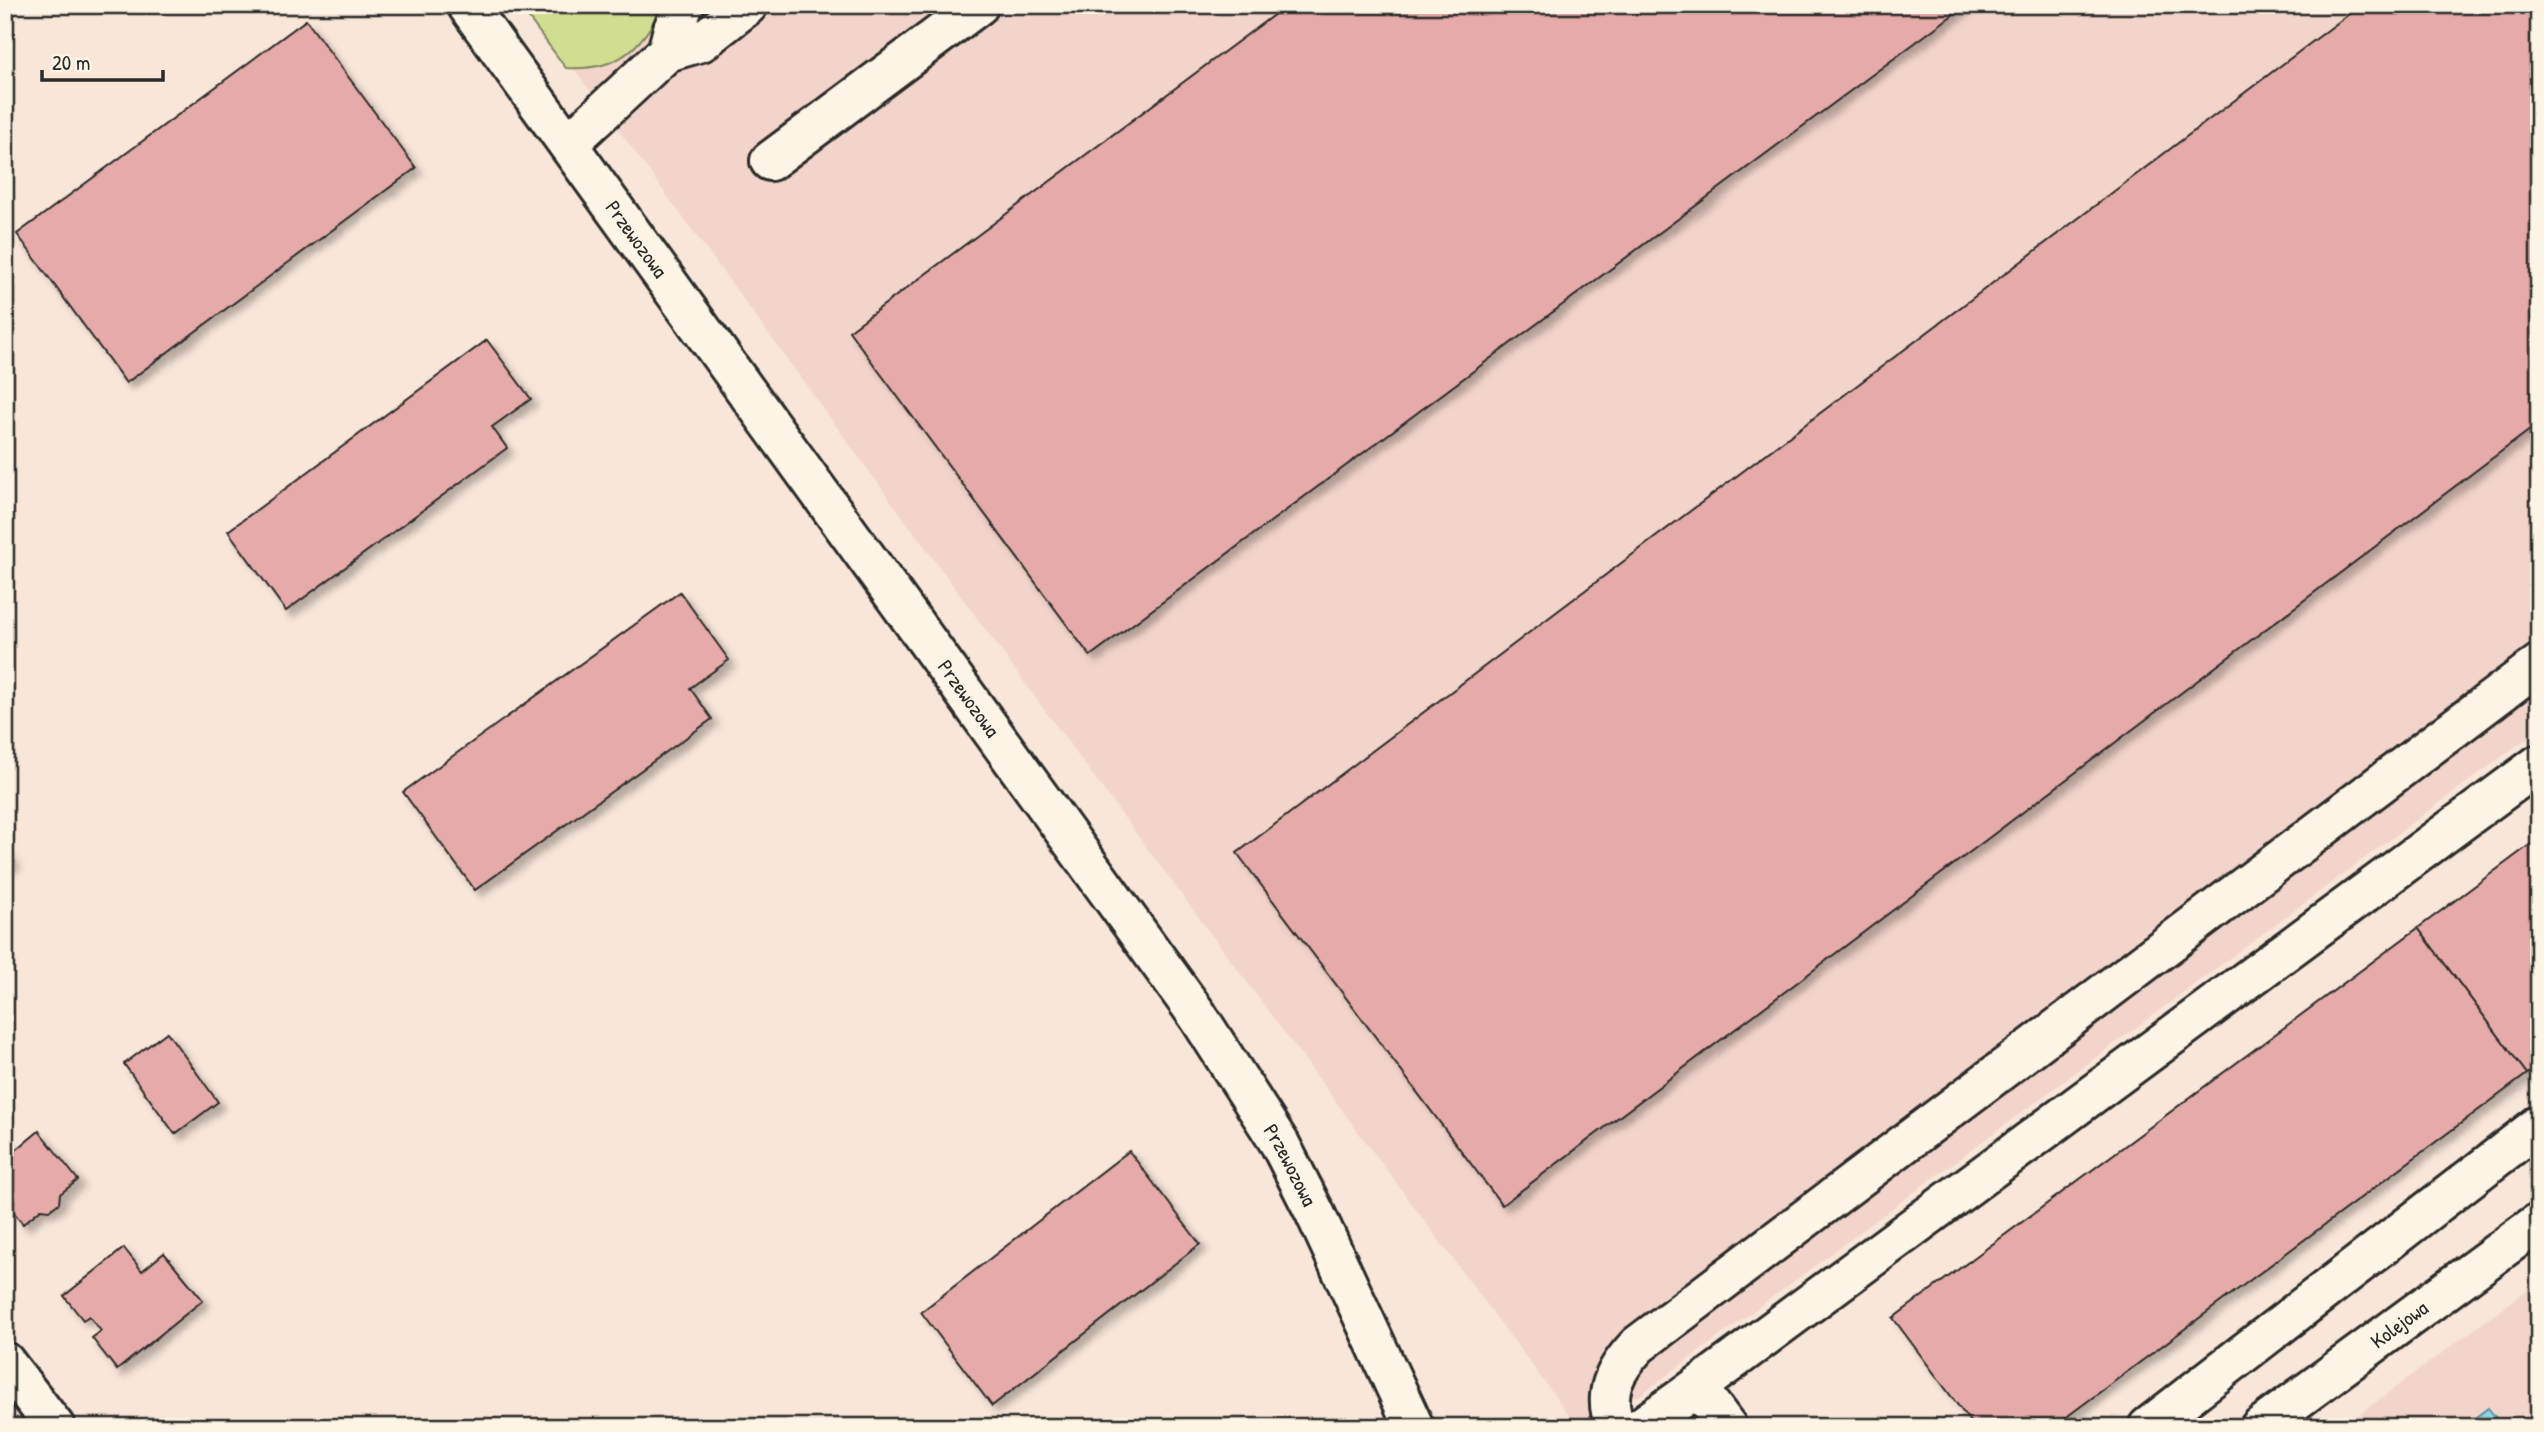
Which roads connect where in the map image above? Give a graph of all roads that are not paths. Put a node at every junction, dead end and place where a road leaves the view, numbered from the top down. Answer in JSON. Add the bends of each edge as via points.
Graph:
{"nodes":[{"id":1,"x":467,"y":5,"type":"edge"},
{"id":2,"x":684,"y":5,"type":"edge"},
{"id":3,"x":748,"y":5,"type":"edge"},
{"id":4,"x":979,"y":5,"type":"edge"},
{"id":5,"x":667,"y":52,"type":"junction"},
{"id":6,"x":568,"y":144,"type":"junction"},
{"id":7,"x":770,"y":161,"type":"dead end"},
{"id":8,"x":2539,"y":664,"type":"edge"},
{"id":9,"x":2539,"y":764,"type":"edge"},
{"id":10,"x":2539,"y":1125,"type":"edge"},
{"id":11,"x":2539,"y":1222,"type":"edge"},
{"id":12,"x":5,"y":1362,"type":"edge"},
{"id":13,"x":1697,"y":1387,"type":"junction"},
{"id":14,"x":55,"y":1427,"type":"edge"},
{"id":15,"x":1414,"y":1427,"type":"edge"},
{"id":16,"x":1616,"y":1427,"type":"edge"},
{"id":17,"x":1641,"y":1427,"type":"edge"},
{"id":18,"x":1727,"y":1427,"type":"edge"},
{"id":19,"x":2148,"y":1427,"type":"edge"},
{"id":20,"x":2260,"y":1427,"type":"edge"}],
"edges":[{"from":1,"to":6,"type":"street","name":"Przewozowa"},
{"from":2,"to":5,"type":"street"},
{"from":3,"to":5,"type":"street","via":[[701,41]]},
{"from":4,"to":7,"type":"street"},
{"from":5,"to":6,"type":"street"},
{"from":6,"to":15,"type":"street","name":"Przewozowa","via":[[1239,1076],[1310,1202]]},
{"from":8,"to":16,"type":"street","via":[[1638,1345],[1613,1377],[1609,1407]]},
{"from":9,"to":13,"type":"street"},
{"from":10,"to":19,"type":"street"},
{"from":11,"to":20,"type":"street","name":"Kolejowa"},
{"from":12,"to":14,"type":"street"},
{"from":13,"to":17,"type":"street"},
{"from":13,"to":18,"type":"street"}]}
